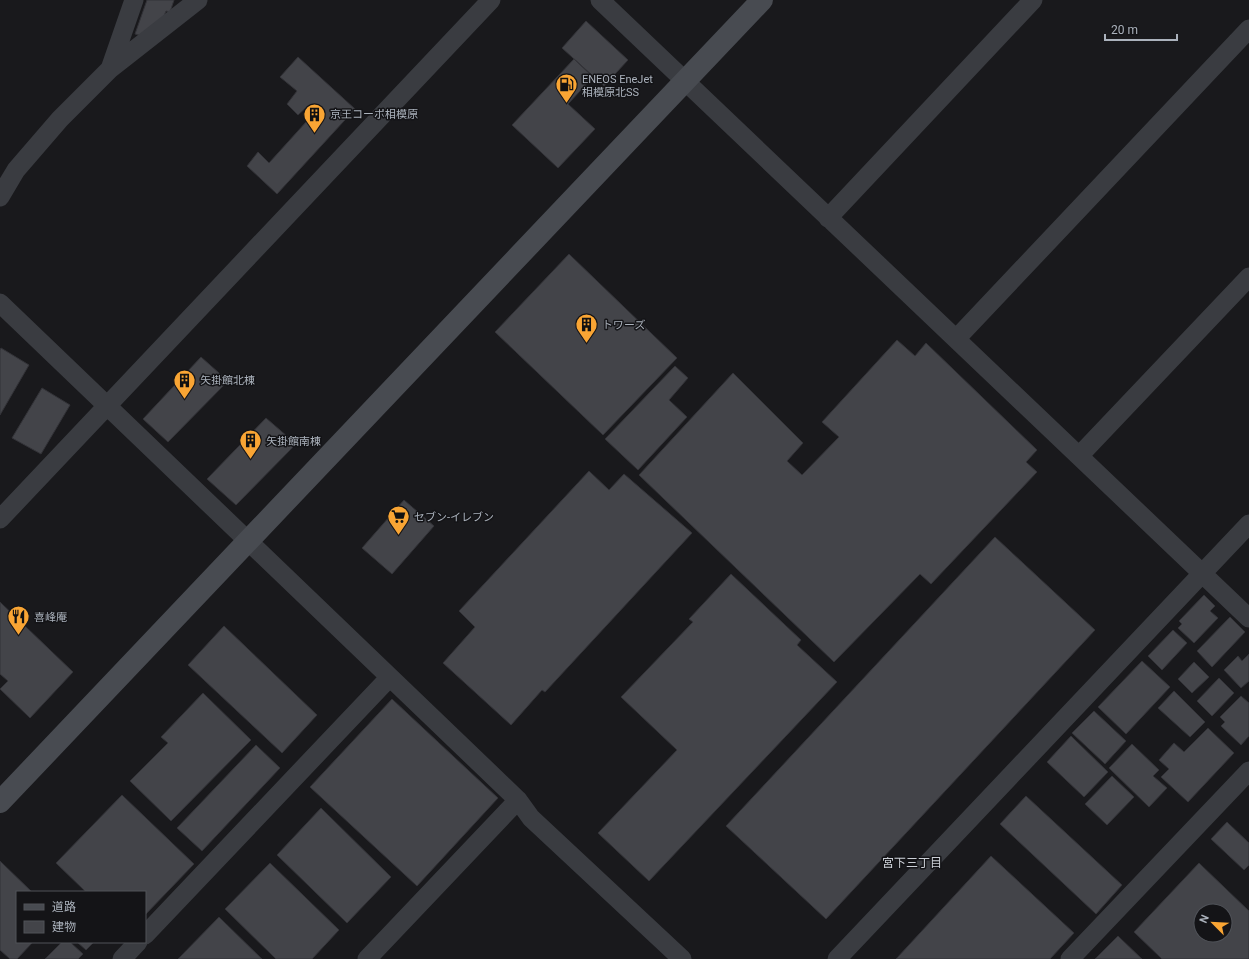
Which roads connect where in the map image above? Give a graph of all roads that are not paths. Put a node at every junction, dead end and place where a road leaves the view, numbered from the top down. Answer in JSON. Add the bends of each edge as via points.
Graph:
{"nodes":[{"id":1,"x":134,"y":0,"type":"edge"},
{"id":2,"x":198,"y":0,"type":"edge"},
{"id":3,"x":491,"y":0,"type":"edge"},
{"id":4,"x":600,"y":0,"type":"edge"},
{"id":5,"x":762,"y":0,"type":"edge"},
{"id":6,"x":1033,"y":0,"type":"edge"},
{"id":7,"x":1249,"y":29,"type":"edge"},
{"id":8,"x":110,"y":69,"type":"junction"},
{"id":9,"x":685,"y":81,"type":"junction"},
{"id":10,"x":0,"y":197,"type":"edge"},
{"id":11,"x":828,"y":218,"type":"junction"},
{"id":12,"x":1249,"y":276,"type":"edge"},
{"id":13,"x":0,"y":303,"type":"edge"},
{"id":14,"x":956,"y":339,"type":"junction"},
{"id":15,"x":107,"y":407,"type":"junction"},
{"id":16,"x":1079,"y":456,"type":"junction"},
{"id":17,"x":0,"y":520,"type":"edge"},
{"id":18,"x":1249,"y":524,"type":"edge"},
{"id":19,"x":249,"y":542,"type":"junction"},
{"id":20,"x":1202,"y":573,"type":"junction"},
{"id":21,"x":1249,"y":618,"type":"edge"},
{"id":22,"x":389,"y":678,"type":"junction"},
{"id":23,"x":1249,"y":770,"type":"edge"},
{"id":24,"x":518,"y":800,"type":"junction"},
{"id":25,"x":0,"y":802,"type":"edge"},
{"id":26,"x":146,"y":934,"type":"edge"},
{"id":27,"x":137,"y":943,"type":"edge"},
{"id":28,"x":122,"y":959,"type":"edge"},
{"id":29,"x":367,"y":959,"type":"edge"},
{"id":30,"x":682,"y":959,"type":"edge"},
{"id":31,"x":837,"y":959,"type":"edge"},
{"id":32,"x":1070,"y":959,"type":"edge"}],
"edges":[{"from":1,"to":8,"type":"street"},
{"from":2,"to":8,"type":"street"},
{"from":3,"to":15,"type":"street"},
{"from":4,"to":9,"type":"street"},
{"from":5,"to":9,"type":"street"},
{"from":6,"to":11,"type":"street"},
{"from":7,"to":14,"type":"street"},
{"from":8,"to":10,"type":"street","via":[[60,119],[16,170]]},
{"from":9,"to":11,"type":"street"},
{"from":9,"to":19,"type":"street"},
{"from":11,"to":14,"type":"street"},
{"from":12,"to":16,"type":"street"},
{"from":13,"to":15,"type":"street"},
{"from":14,"to":16,"type":"street"},
{"from":15,"to":17,"type":"street"},
{"from":15,"to":19,"type":"street"},
{"from":16,"to":20,"type":"street"},
{"from":18,"to":20,"type":"street"},
{"from":19,"to":22,"type":"street"},
{"from":19,"to":25,"type":"street"},
{"from":20,"to":21,"type":"street"},
{"from":20,"to":31,"type":"street"},
{"from":22,"to":24,"type":"street"},
{"from":22,"to":26,"type":"street"},
{"from":23,"to":32,"type":"street"},
{"from":24,"to":29,"type":"street"},
{"from":24,"to":30,"type":"street","via":[[531,818]]},
{"from":27,"to":28,"type":"street"}]}
